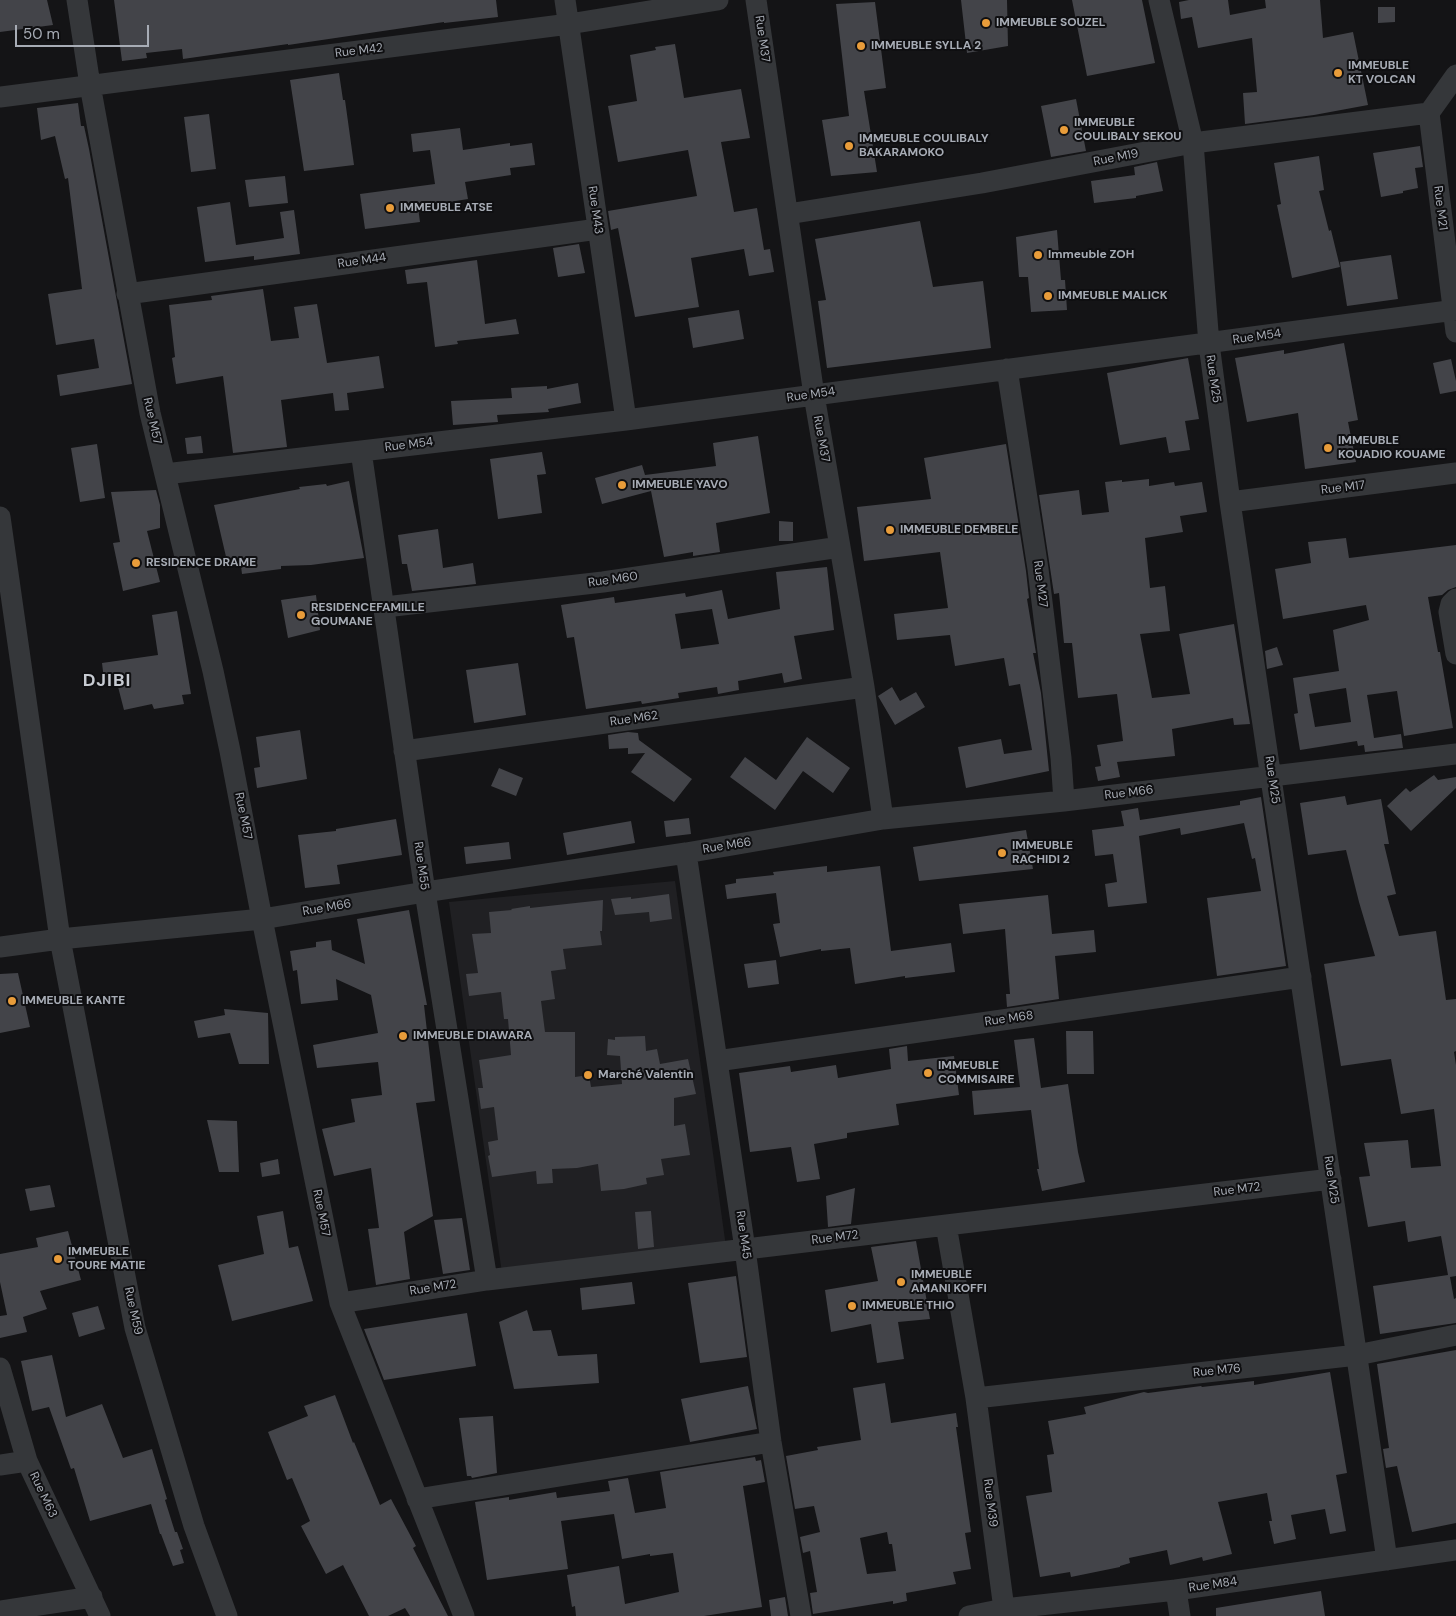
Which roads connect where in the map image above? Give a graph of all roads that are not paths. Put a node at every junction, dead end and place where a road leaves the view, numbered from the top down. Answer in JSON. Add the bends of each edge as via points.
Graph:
{"nodes":[{"id":1,"x":77,"y":0,"type":"edge"},
{"id":2,"x":565,"y":0,"type":"edge"},
{"id":3,"x":718,"y":0,"type":"edge"},
{"id":4,"x":756,"y":0,"type":"edge"},
{"id":5,"x":1159,"y":0,"type":"edge"},
{"id":6,"x":569,"y":24,"type":"junction"},
{"id":7,"x":1456,"y":75,"type":"edge"},
{"id":8,"x":90,"y":85,"type":"junction"},
{"id":9,"x":0,"y":97,"type":"edge"},
{"id":10,"x":1428,"y":113,"type":"junction"},
{"id":11,"x":1193,"y":143,"type":"junction"},
{"id":12,"x":788,"y":214,"type":"junction"},
{"id":13,"x":598,"y":229,"type":"junction"},
{"id":14,"x":127,"y":294,"type":"junction"},
{"id":15,"x":1455,"y":311,"type":"edge"},
{"id":16,"x":1456,"y":332,"type":"edge"},
{"id":17,"x":1209,"y":344,"type":"junction"},
{"id":18,"x":1007,"y":369,"type":"junction"},
{"id":19,"x":814,"y":395,"type":"junction"},
{"id":20,"x":626,"y":420,"type":"junction"},
{"id":21,"x":361,"y":451,"type":"junction"},
{"id":22,"x":1456,"y":473,"type":"edge"},
{"id":23,"x":165,"y":474,"type":"junction"},
{"id":24,"x":1230,"y":502,"type":"junction"},
{"id":25,"x":0,"y":517,"type":"edge"},
{"id":26,"x":840,"y":547,"type":"junction"},
{"id":27,"x":1453,"y":601,"type":"edge"},
{"id":28,"x":385,"y":607,"type":"junction"},
{"id":29,"x":1456,"y":654,"type":"edge"},
{"id":30,"x":864,"y":687,"type":"junction"},
{"id":31,"x":404,"y":751,"type":"junction"},
{"id":32,"x":1456,"y":754,"type":"edge"},
{"id":33,"x":1271,"y":776,"type":"junction"},
{"id":34,"x":1064,"y":801,"type":"junction"},
{"id":35,"x":883,"y":819,"type":"junction"},
{"id":36,"x":686,"y":853,"type":"junction"},
{"id":37,"x":425,"y":892,"type":"junction"},
{"id":38,"x":262,"y":919,"type":"junction"},
{"id":39,"x":60,"y":939,"type":"junction"},
{"id":40,"x":0,"y":947,"type":"edge"},
{"id":41,"x":1301,"y":978,"type":"junction"},
{"id":42,"x":717,"y":1061,"type":"junction"},
{"id":43,"x":1331,"y":1179,"type":"junction"},
{"id":44,"x":946,"y":1225,"type":"junction"},
{"id":45,"x":745,"y":1249,"type":"junction"},
{"id":46,"x":487,"y":1280,"type":"junction"},
{"id":47,"x":340,"y":1303,"type":"junction"},
{"id":48,"x":1456,"y":1334,"type":"edge"},
{"id":49,"x":1357,"y":1355,"type":"junction"},
{"id":50,"x":0,"y":1368,"type":"edge"},
{"id":51,"x":976,"y":1398,"type":"junction"},
{"id":52,"x":771,"y":1442,"type":"junction"},
{"id":53,"x":27,"y":1461,"type":"junction"},
{"id":54,"x":0,"y":1465,"type":"edge"},
{"id":55,"x":417,"y":1498,"type":"junction"},
{"id":56,"x":1456,"y":1550,"type":"edge"},
{"id":57,"x":1387,"y":1560,"type":"junction"},
{"id":58,"x":1176,"y":1590,"type":"junction"},
{"id":59,"x":96,"y":1606,"type":"edge"},
{"id":60,"x":1004,"y":1609,"type":"junction"},
{"id":61,"x":0,"y":1611,"type":"edge"},
{"id":62,"x":228,"y":1616,"type":"edge"},
{"id":63,"x":464,"y":1616,"type":"edge"},
{"id":64,"x":801,"y":1616,"type":"edge"},
{"id":65,"x":969,"y":1616,"type":"edge"},
{"id":66,"x":1180,"y":1616,"type":"edge"}],
"edges":[{"from":1,"to":8,"type":"street","name":"Rue M57"},
{"from":2,"to":6,"type":"street","name":"Rue M43"},
{"from":3,"to":6,"type":"street","name":"Rue M42"},
{"from":4,"to":12,"type":"street","name":"Rue M37"},
{"from":5,"to":11,"type":"street","name":"Rue M25"},
{"from":6,"to":8,"type":"street","name":"Rue M42"},
{"from":6,"to":13,"type":"street","name":"Rue M43"},
{"from":7,"to":10,"type":"street"},
{"from":8,"to":9,"type":"street","name":"Rue M42"},
{"from":8,"to":14,"type":"street","name":"Rue M57"},
{"from":10,"to":11,"type":"street","name":"Rue M19"},
{"from":10,"to":15,"type":"street","name":"Rue M21"},
{"from":11,"to":12,"type":"street","name":"Rue M19","via":[[982,183]]},
{"from":11,"to":17,"type":"street","name":"Rue M25"},
{"from":12,"to":19,"type":"street","name":"Rue M37"},
{"from":13,"to":14,"type":"street","name":"Rue M44"},
{"from":13,"to":20,"type":"street","name":"Rue M43"},
{"from":14,"to":23,"type":"street","name":"Rue M57"},
{"from":15,"to":16,"type":"street","name":"Rue M21"},
{"from":15,"to":17,"type":"street","name":"Rue M54"},
{"from":17,"to":18,"type":"street","name":"Rue M54"},
{"from":17,"to":24,"type":"street","name":"Rue M25"},
{"from":18,"to":19,"type":"street","name":"Rue M54"},
{"from":18,"to":34,"type":"street","name":"Rue M27","via":[[1038,569]]},
{"from":19,"to":20,"type":"street","name":"Rue M54"},
{"from":19,"to":26,"type":"street","name":"Rue M37"},
{"from":20,"to":21,"type":"street","name":"Rue M54"},
{"from":21,"to":23,"type":"street","name":"Rue M54"},
{"from":21,"to":28,"type":"street","name":"Rue M55"},
{"from":22,"to":24,"type":"street","name":"Rue M17"},
{"from":23,"to":38,"type":"street","name":"Rue M57","via":[[222,713]]},
{"from":24,"to":33,"type":"street","name":"Rue M25"},
{"from":25,"to":39,"type":"street","name":"Rue M59"},
{"from":26,"to":28,"type":"street","name":"Rue M60","via":[[603,582]]},
{"from":26,"to":30,"type":"street","name":"Rue M37"},
{"from":27,"to":29,"type":"street","via":[[1449,612]]},
{"from":28,"to":31,"type":"street","name":"Rue M55"},
{"from":30,"to":31,"type":"street","name":"Rue M62"},
{"from":30,"to":35,"type":"street","name":"Rue M37"},
{"from":31,"to":37,"type":"street","name":"Rue M55"},
{"from":32,"to":33,"type":"street","name":"Rue M66"},
{"from":33,"to":34,"type":"street","name":"Rue M66"},
{"from":33,"to":41,"type":"street","name":"Rue M25"},
{"from":34,"to":35,"type":"street","name":"Rue M66"},
{"from":35,"to":36,"type":"street","name":"Rue M66"},
{"from":36,"to":37,"type":"street","name":"Rue M66"},
{"from":36,"to":42,"type":"street","name":"Rue M45"},
{"from":37,"to":38,"type":"street","name":"Rue M66"},
{"from":37,"to":46,"type":"street","name":"Rue M55"},
{"from":38,"to":39,"type":"street","name":"Rue M66"},
{"from":38,"to":47,"type":"street","name":"Rue M57"},
{"from":39,"to":40,"type":"street","name":"Rue M66"},
{"from":39,"to":62,"type":"street","name":"Rue M59","via":[[135,1328],[194,1526]]},
{"from":41,"to":42,"type":"street","name":"Rue M68"},
{"from":41,"to":43,"type":"street","name":"Rue M25"},
{"from":42,"to":45,"type":"street","name":"Rue M45"},
{"from":43,"to":44,"type":"street","name":"Rue M72"},
{"from":43,"to":49,"type":"street","name":"Rue M25"},
{"from":44,"to":45,"type":"street","name":"Rue M72"},
{"from":44,"to":51,"type":"street","name":"Rue M39"},
{"from":45,"to":46,"type":"street","name":"Rue M72"},
{"from":45,"to":52,"type":"street","name":"Rue M45"},
{"from":46,"to":47,"type":"street","name":"Rue M72"},
{"from":47,"to":55,"type":"street","name":"Rue M57"},
{"from":48,"to":49,"type":"street","name":"Rue M76"},
{"from":49,"to":51,"type":"street","name":"Rue M76"},
{"from":49,"to":57,"type":"street","name":"Rue M25"},
{"from":50,"to":53,"type":"street","name":"Rue M63"},
{"from":51,"to":60,"type":"street","name":"Rue M39"},
{"from":52,"to":55,"type":"street"},
{"from":52,"to":64,"type":"street","name":"Rue M45"},
{"from":53,"to":54,"type":"street"},
{"from":53,"to":59,"type":"street","name":"Rue M63"},
{"from":55,"to":63,"type":"street","name":"Rue M57"},
{"from":56,"to":57,"type":"street","name":"Rue M84"},
{"from":57,"to":58,"type":"street","name":"Rue M84"},
{"from":58,"to":60,"type":"street","name":"Rue M84"},
{"from":58,"to":66,"type":"street"},
{"from":59,"to":61,"type":"street"},
{"from":60,"to":65,"type":"street","name":"Rue M84"}]}
